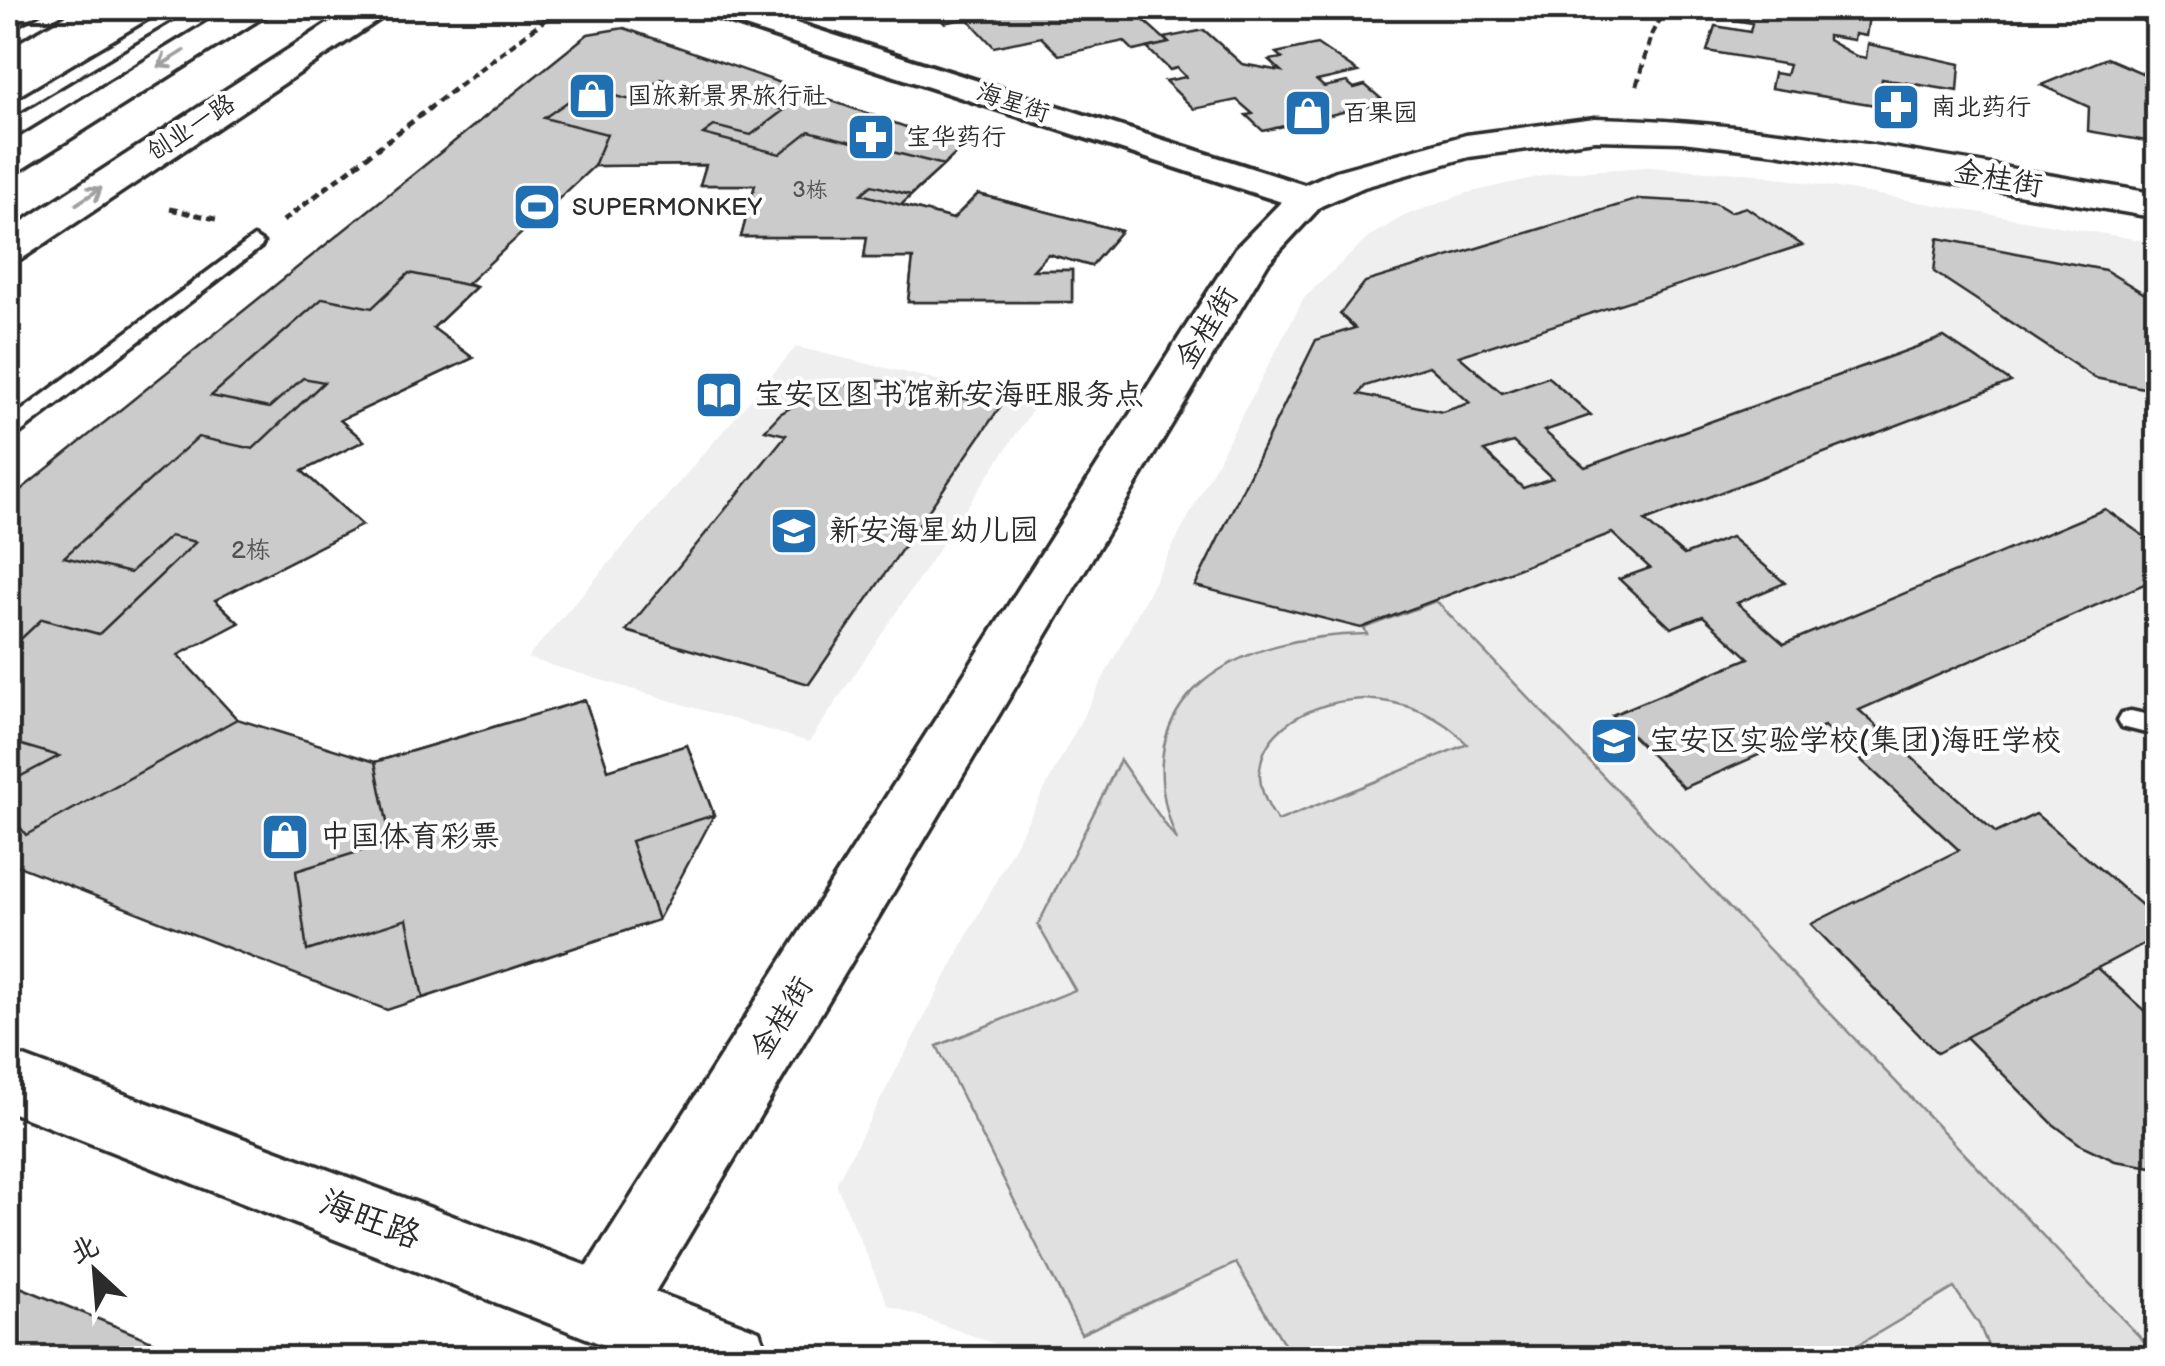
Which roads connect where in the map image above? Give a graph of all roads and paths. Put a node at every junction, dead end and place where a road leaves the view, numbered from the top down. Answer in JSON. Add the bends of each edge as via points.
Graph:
{"nodes":[{"id":1,"x":64,"y":8,"type":"edge"},
{"id":2,"x":183,"y":8,"type":"edge"},
{"id":3,"x":254,"y":8,"type":"edge"},
{"id":4,"x":374,"y":8,"type":"edge"},
{"id":5,"x":560,"y":8,"type":"edge"},
{"id":6,"x":719,"y":8,"type":"edge"},
{"id":7,"x":1604,"y":8,"type":"edge"},
{"id":8,"x":1666,"y":8,"type":"edge"},
{"id":9,"x":1868,"y":8,"type":"edge"},
{"id":10,"x":1976,"y":8,"type":"edge"},
{"id":11,"x":1658,"y":16,"type":"junction"},
{"id":12,"x":8,"y":40,"type":"edge"},
{"id":13,"x":1637,"y":86,"type":"dead end"},
{"id":14,"x":8,"y":113,"type":"edge"},
{"id":15,"x":8,"y":160,"type":"edge"},
{"id":16,"x":1307,"y":198,"type":"junction"},
{"id":17,"x":2158,"y":206,"type":"edge"},
{"id":18,"x":254,"y":243,"type":"joint"},
{"id":19,"x":8,"y":249,"type":"edge"},
{"id":20,"x":8,"y":431,"type":"edge"},
{"id":21,"x":2131,"y":720,"type":"dead end"},
{"id":22,"x":2158,"y":727,"type":"edge"},
{"id":23,"x":8,"y":1081,"type":"edge"},
{"id":24,"x":604,"y":1310,"type":"junction"},
{"id":25,"x":732,"y":1358,"type":"edge"}],
"edges":[{"from":1,"to":12,"type":"lane"},
{"from":2,"to":14,"type":"lane"},
{"from":3,"to":15,"type":"street","one_way":true},
{"from":19,"to":4,"type":"street","name":"创业一路","one_way":true},
{"from":5,"to":18,"type":"path"},
{"from":6,"to":16,"type":"street","name":"海星街"},
{"from":7,"to":11,"type":"path"},
{"from":8,"to":11,"type":"path"},
{"from":9,"to":10,"type":"path"},
{"from":11,"to":13,"type":"path"},
{"from":16,"to":17,"type":"street","name":"金桂街","via":[[1350,178],[1466,146],[1595,129],[1682,130],[1776,142]]},
{"from":16,"to":24,"type":"street","name":"金桂街","via":[[1251,256]]},
{"from":18,"to":20,"type":"lane"},
{"from":21,"to":22,"type":"lane"},
{"from":23,"to":24,"type":"street","name":"海旺路"},
{"from":24,"to":25,"type":"street","name":"海旺路"}]}
